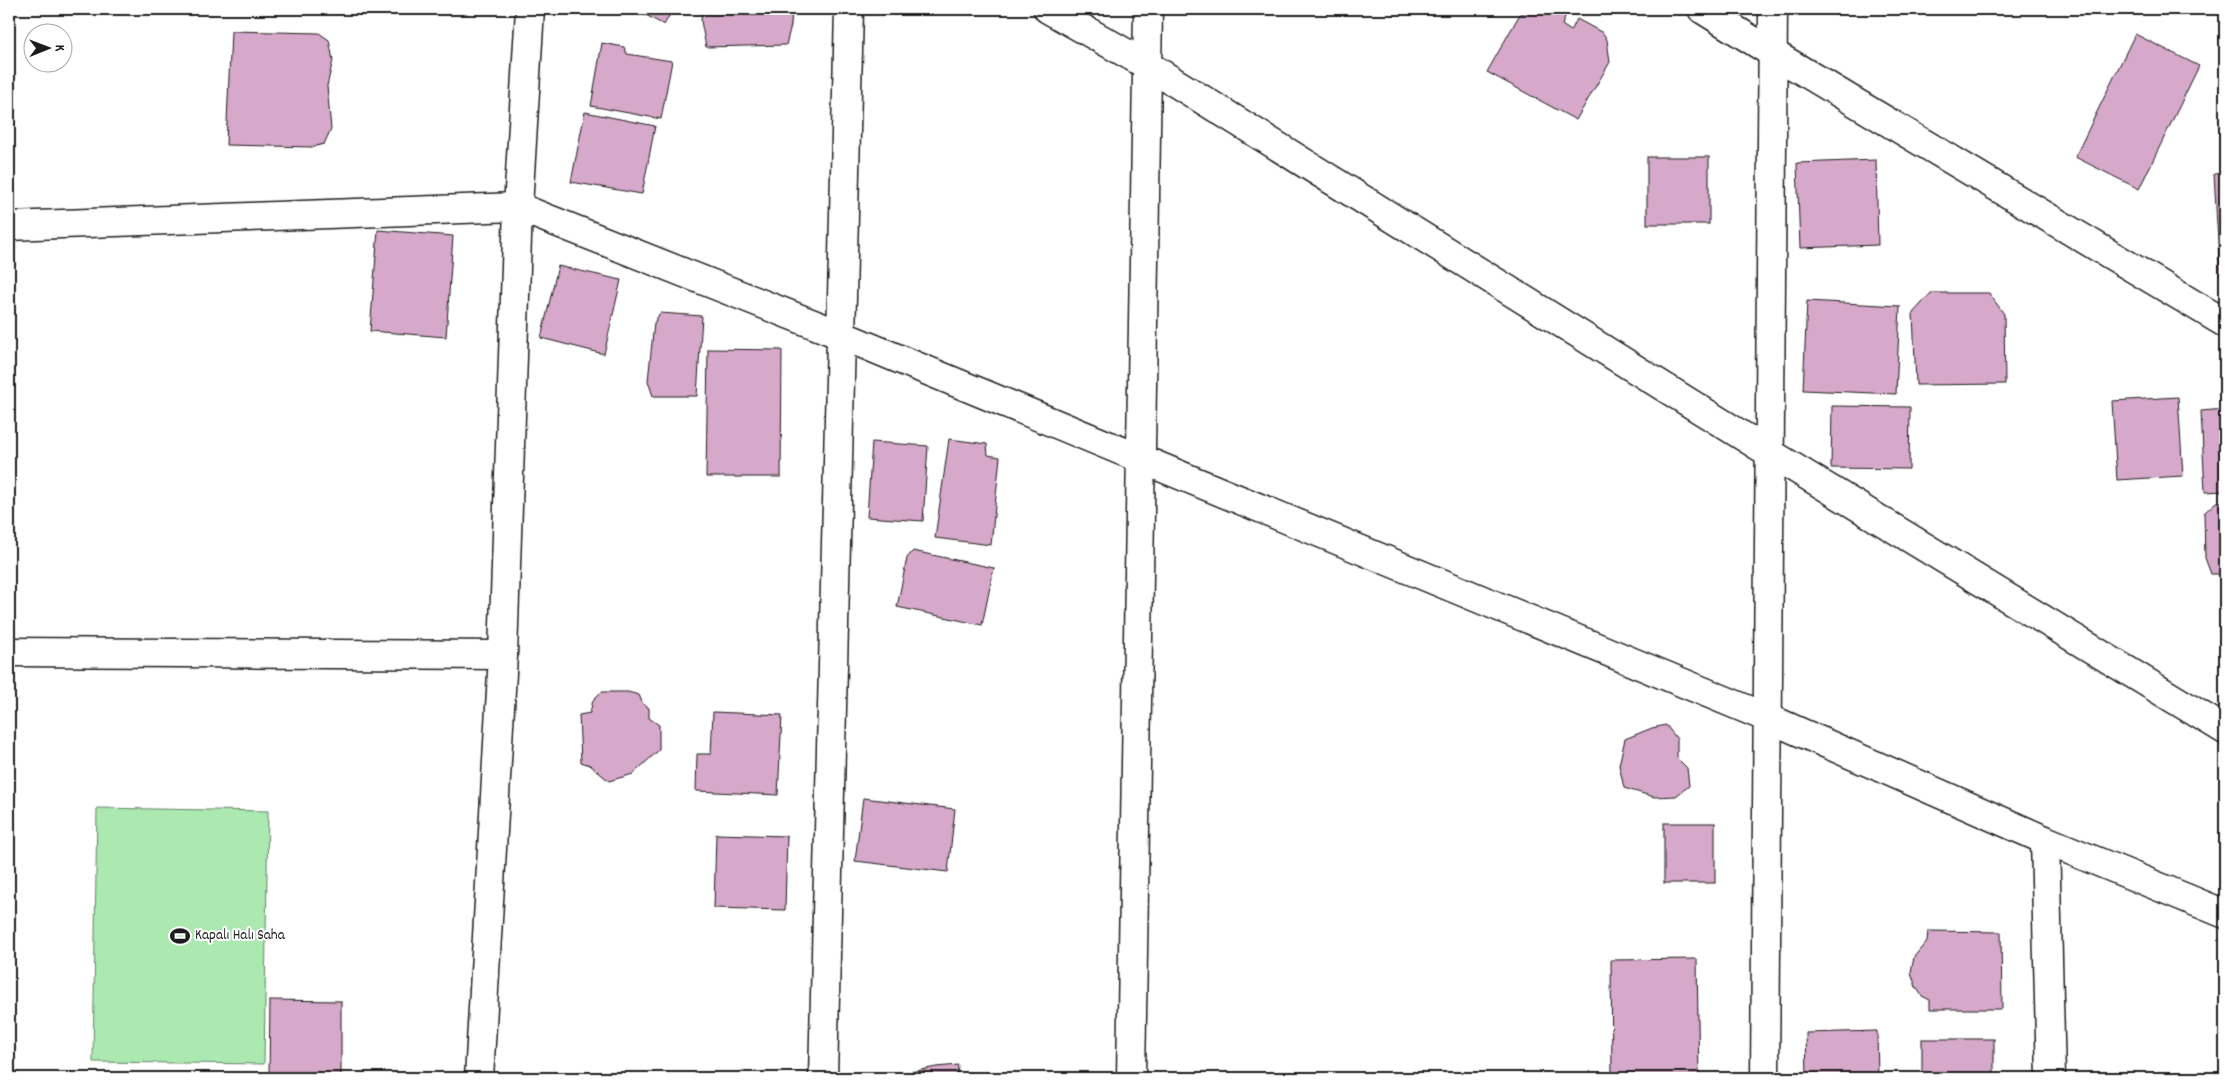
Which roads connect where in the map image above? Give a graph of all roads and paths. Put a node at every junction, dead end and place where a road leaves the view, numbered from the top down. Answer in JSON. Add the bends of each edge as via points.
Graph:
{"nodes":[{"id":1,"x":530,"y":9,"type":"edge"},
{"id":2,"x":849,"y":9,"type":"edge"},
{"id":3,"x":1048,"y":9,"type":"edge"},
{"id":4,"x":1148,"y":9,"type":"edge"},
{"id":5,"x":1702,"y":9,"type":"edge"},
{"id":6,"x":1773,"y":9,"type":"edge"},
{"id":7,"x":1774,"y":54,"type":"junction"},
{"id":8,"x":1147,"y":65,"type":"junction"},
{"id":9,"x":518,"y":207,"type":"junction"},
{"id":10,"x":9,"y":226,"type":"edge"},
{"id":11,"x":2225,"y":323,"type":"edge"},
{"id":12,"x":841,"y":335,"type":"junction"},
{"id":13,"x":1770,"y":453,"type":"junction"},
{"id":14,"x":1141,"y":458,"type":"junction"},
{"id":15,"x":9,"y":652,"type":"edge"},
{"id":16,"x":503,"y":655,"type":"junction"},
{"id":17,"x":1768,"y":718,"type":"junction"},
{"id":18,"x":2225,"y":730,"type":"edge"},
{"id":19,"x":2045,"y":840,"type":"junction"},
{"id":20,"x":2225,"y":914,"type":"edge"},
{"id":21,"x":479,"y":1078,"type":"edge"},
{"id":22,"x":823,"y":1078,"type":"edge"},
{"id":23,"x":1132,"y":1078,"type":"edge"},
{"id":24,"x":1765,"y":1078,"type":"edge"},
{"id":25,"x":2052,"y":1078,"type":"edge"}],
"edges":[{"from":1,"to":9,"type":"street"},
{"from":2,"to":12,"type":"street"},
{"from":3,"to":8,"type":"street"},
{"from":4,"to":8,"type":"street"},
{"from":5,"to":7,"type":"street"},
{"from":6,"to":7,"type":"street"},
{"from":7,"to":11,"type":"street"},
{"from":7,"to":13,"type":"street"},
{"from":8,"to":13,"type":"street"},
{"from":8,"to":14,"type":"street"},
{"from":9,"to":10,"type":"street"},
{"from":9,"to":12,"type":"street"},
{"from":9,"to":16,"type":"street"},
{"from":12,"to":14,"type":"street"},
{"from":12,"to":22,"type":"street"},
{"from":13,"to":17,"type":"street"},
{"from":13,"to":18,"type":"street"},
{"from":14,"to":17,"type":"street"},
{"from":14,"to":23,"type":"street"},
{"from":15,"to":16,"type":"street"},
{"from":16,"to":21,"type":"street"},
{"from":17,"to":19,"type":"street"},
{"from":17,"to":24,"type":"street"},
{"from":19,"to":20,"type":"street"},
{"from":19,"to":25,"type":"street"}]}
